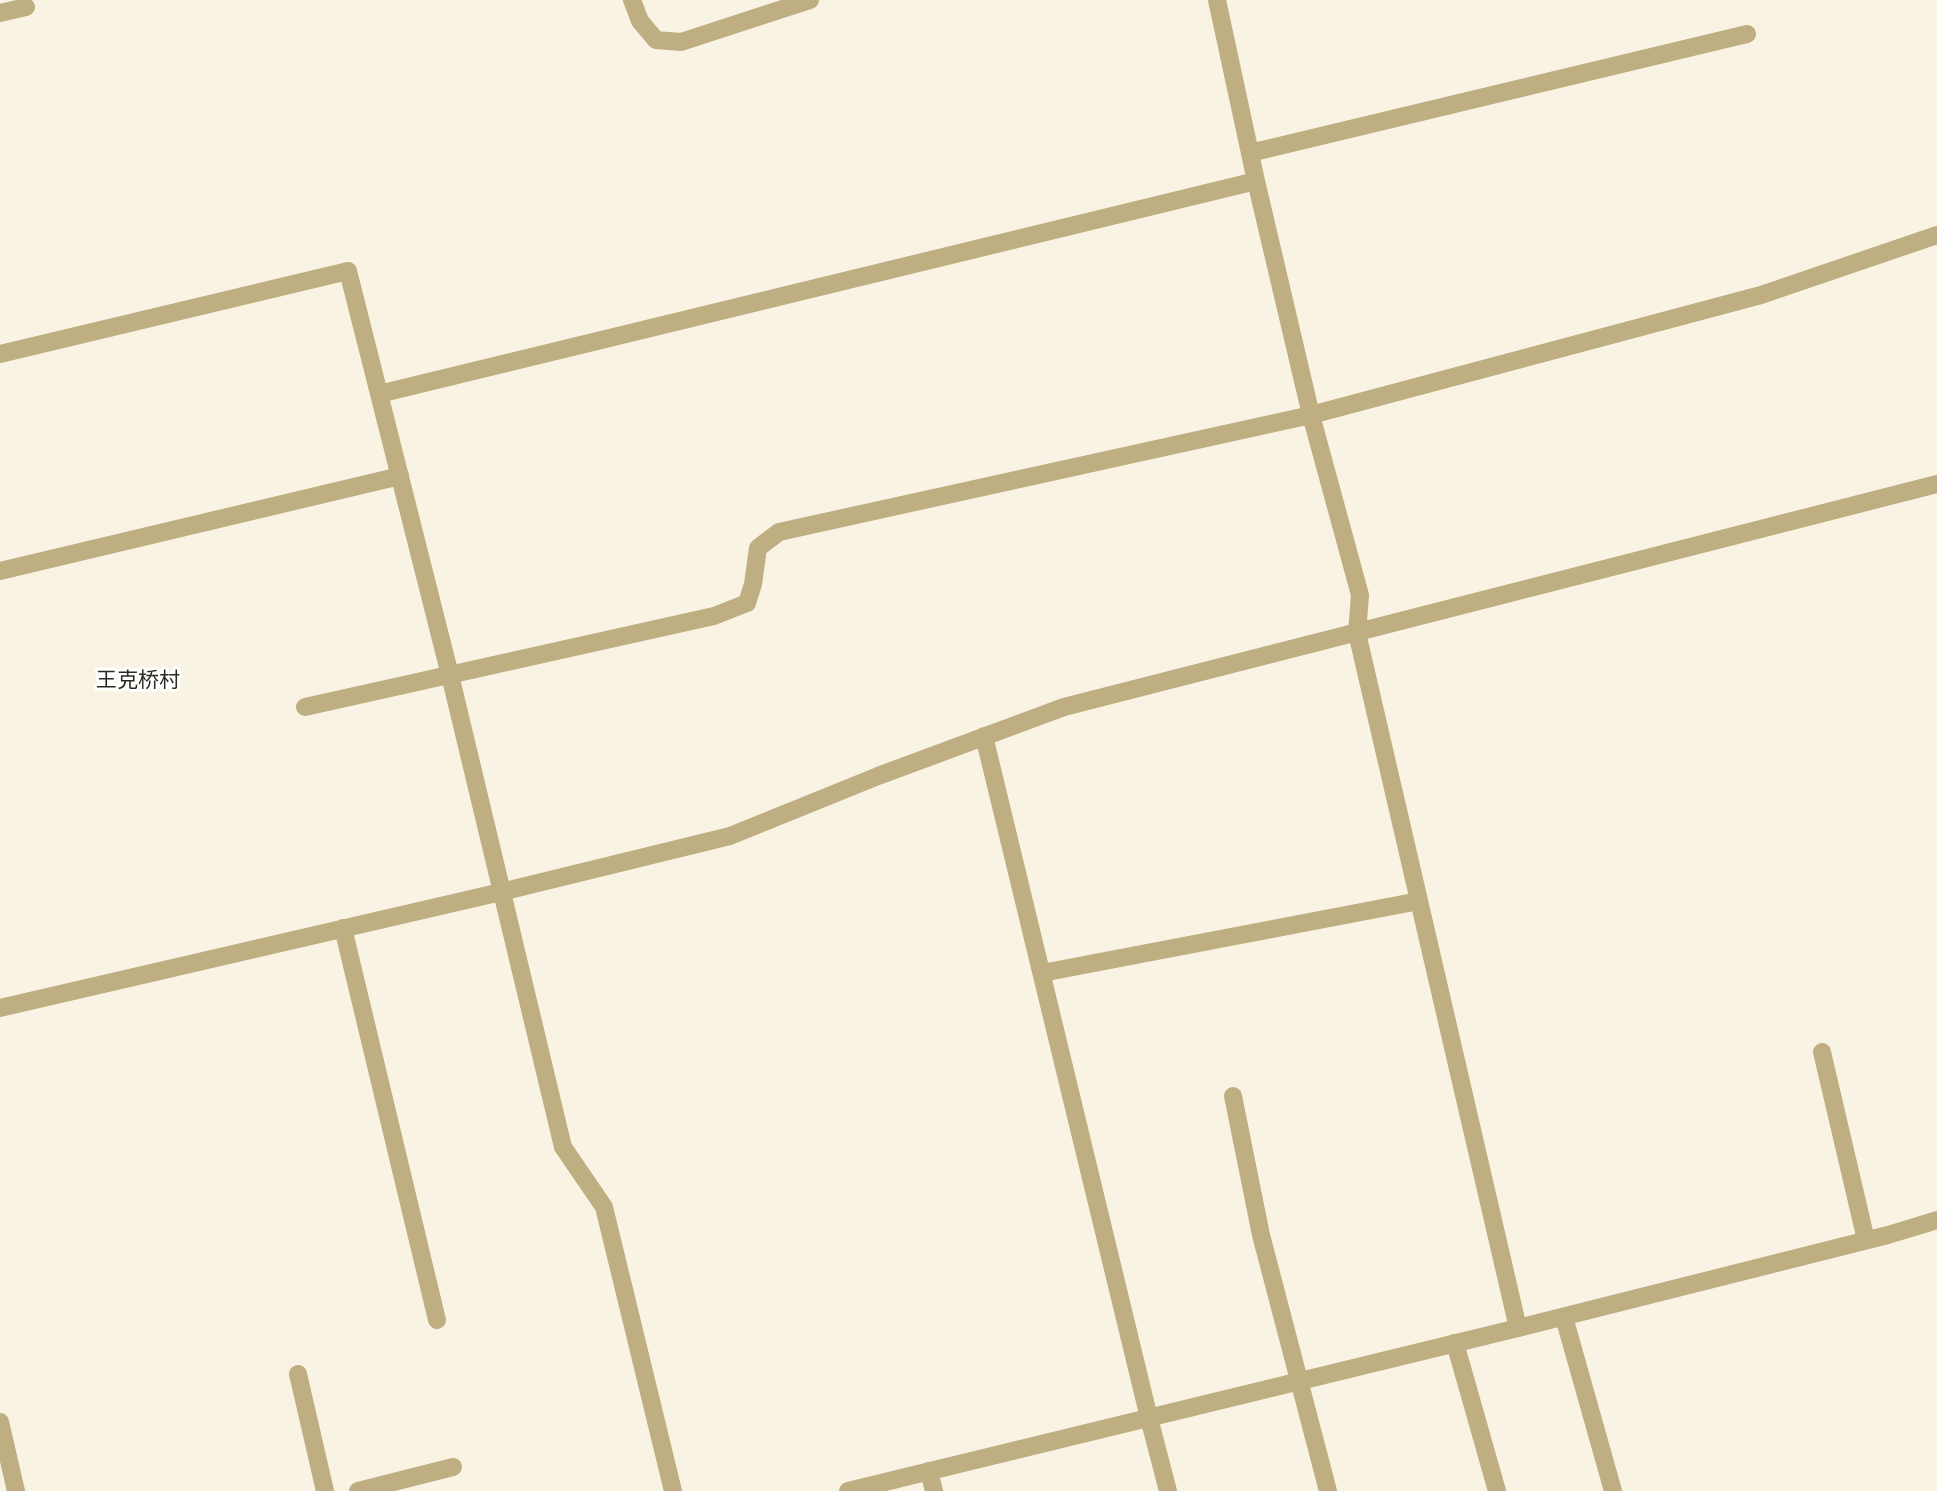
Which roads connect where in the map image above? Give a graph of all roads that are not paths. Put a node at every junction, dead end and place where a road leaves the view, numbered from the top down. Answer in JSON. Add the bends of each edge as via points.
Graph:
{"nodes":[{"id":1,"x":632,"y":0,"type":"edge"},
{"id":2,"x":810,"y":0,"type":"edge"},
{"id":3,"x":1217,"y":0,"type":"edge"},
{"id":4,"x":26,"y":7,"type":"dead end"},
{"id":5,"x":0,"y":13,"type":"edge"},
{"id":6,"x":1747,"y":34,"type":"dead end"},
{"id":7,"x":1250,"y":153,"type":"junction"},
{"id":8,"x":1256,"y":181,"type":"junction"},
{"id":9,"x":1937,"y":236,"type":"edge"},
{"id":10,"x":0,"y":354,"type":"edge"},
{"id":11,"x":379,"y":394,"type":"junction"},
{"id":12,"x":1311,"y":415,"type":"junction"},
{"id":13,"x":400,"y":476,"type":"junction"},
{"id":14,"x":1937,"y":484,"type":"edge"},
{"id":15,"x":0,"y":570,"type":"edge"},
{"id":16,"x":1357,"y":633,"type":"junction"},
{"id":17,"x":450,"y":675,"type":"junction"},
{"id":18,"x":305,"y":708,"type":"dead end"},
{"id":19,"x":984,"y":736,"type":"junction"},
{"id":20,"x":501,"y":892,"type":"junction"},
{"id":21,"x":1419,"y":901,"type":"junction"},
{"id":22,"x":343,"y":928,"type":"junction"},
{"id":23,"x":1042,"y":973,"type":"junction"},
{"id":24,"x":0,"y":1008,"type":"edge"},
{"id":25,"x":1822,"y":1052,"type":"dead end"},
{"id":26,"x":1233,"y":1096,"type":"dead end"},
{"id":27,"x":1937,"y":1220,"type":"edge"},
{"id":28,"x":1866,"y":1240,"type":"junction"},
{"id":29,"x":1564,"y":1317,"type":"junction"},
{"id":30,"x":436,"y":1320,"type":"dead end"},
{"id":31,"x":1518,"y":1328,"type":"junction"},
{"id":32,"x":1455,"y":1343,"type":"junction"},
{"id":33,"x":298,"y":1374,"type":"dead end"},
{"id":34,"x":1298,"y":1382,"type":"junction"},
{"id":35,"x":1149,"y":1418,"type":"junction"},
{"id":36,"x":0,"y":1422,"type":"edge"},
{"id":37,"x":453,"y":1467,"type":"dead end"},
{"id":38,"x":929,"y":1472,"type":"junction"},
{"id":39,"x":16,"y":1491,"type":"edge"},
{"id":40,"x":325,"y":1491,"type":"edge"},
{"id":41,"x":358,"y":1491,"type":"edge"},
{"id":42,"x":673,"y":1491,"type":"edge"},
{"id":43,"x":848,"y":1491,"type":"edge"},
{"id":44,"x":934,"y":1491,"type":"edge"},
{"id":45,"x":1168,"y":1491,"type":"edge"},
{"id":46,"x":1328,"y":1491,"type":"edge"},
{"id":47,"x":1497,"y":1491,"type":"edge"},
{"id":48,"x":1613,"y":1491,"type":"edge"}],
"edges":[{"from":1,"to":2,"type":"street","via":[[640,21],[656,40],[681,42]]},
{"from":3,"to":7,"type":"street"},
{"from":4,"to":5,"type":"street"},
{"from":6,"to":7,"type":"street"},
{"from":7,"to":8,"type":"street"},
{"from":8,"to":11,"type":"street"},
{"from":8,"to":12,"type":"street"},
{"from":9,"to":12,"type":"street","via":[[1761,295]]},
{"from":10,"to":11,"type":"street","via":[[348,271]]},
{"from":11,"to":13,"type":"street"},
{"from":12,"to":16,"type":"street","via":[[1360,595]]},
{"from":12,"to":17,"type":"street","via":[[779,532],[758,548],[747,603],[714,616]]},
{"from":13,"to":15,"type":"street"},
{"from":13,"to":17,"type":"street"},
{"from":14,"to":16,"type":"street"},
{"from":16,"to":19,"type":"street","via":[[1064,707]]},
{"from":16,"to":21,"type":"street"},
{"from":17,"to":18,"type":"street"},
{"from":17,"to":20,"type":"street"},
{"from":19,"to":20,"type":"street","via":[[730,836]]},
{"from":19,"to":23,"type":"street"},
{"from":20,"to":22,"type":"street"},
{"from":20,"to":42,"type":"street","via":[[563,1148],[604,1207]]},
{"from":21,"to":23,"type":"street"},
{"from":21,"to":31,"type":"street"},
{"from":22,"to":24,"type":"street"},
{"from":22,"to":30,"type":"street"},
{"from":23,"to":35,"type":"street"},
{"from":25,"to":28,"type":"street"},
{"from":26,"to":34,"type":"street","via":[[1261,1235]]},
{"from":27,"to":28,"type":"street"},
{"from":28,"to":29,"type":"street"},
{"from":29,"to":31,"type":"street"},
{"from":29,"to":48,"type":"street"},
{"from":31,"to":32,"type":"street"},
{"from":32,"to":34,"type":"street"},
{"from":32,"to":47,"type":"street"},
{"from":33,"to":40,"type":"street"},
{"from":34,"to":35,"type":"street"},
{"from":34,"to":46,"type":"street"},
{"from":35,"to":38,"type":"street"},
{"from":35,"to":45,"type":"street"},
{"from":36,"to":39,"type":"street"},
{"from":37,"to":41,"type":"street"},
{"from":38,"to":43,"type":"street"},
{"from":38,"to":44,"type":"street"}]}
